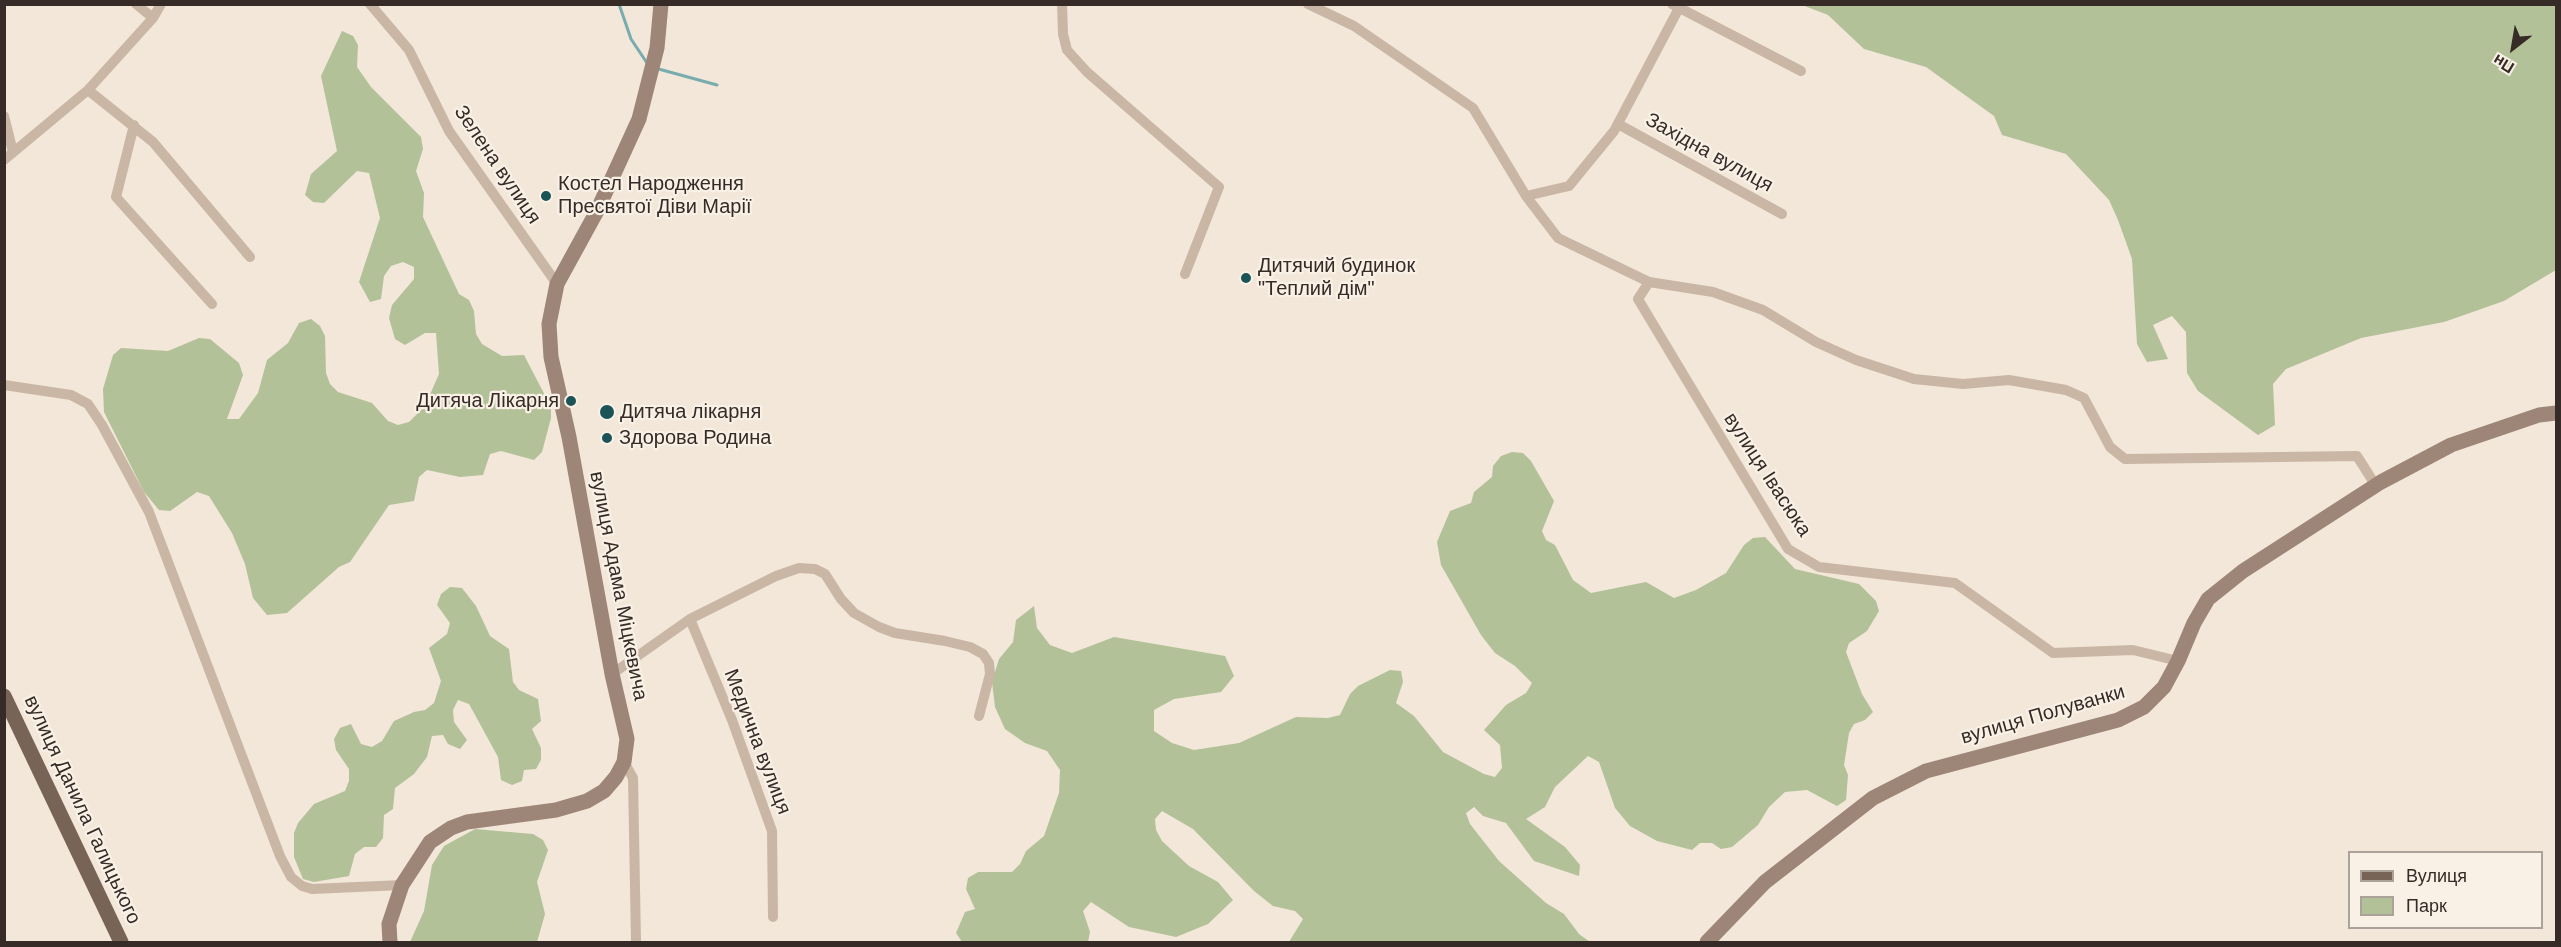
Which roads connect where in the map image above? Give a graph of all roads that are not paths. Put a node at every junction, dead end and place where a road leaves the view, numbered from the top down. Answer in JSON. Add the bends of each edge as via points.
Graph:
{"nodes":[{"id":1,"x":136,"y":4,"type":"edge"},
{"id":2,"x":161,"y":4,"type":"edge"},
{"id":3,"x":370,"y":4,"type":"edge"},
{"id":4,"x":661,"y":4,"type":"edge"},
{"id":5,"x":1062,"y":4,"type":"edge"},
{"id":6,"x":1308,"y":4,"type":"edge"},
{"id":7,"x":1676,"y":6,"type":"edge"},
{"id":8,"x":153,"y":18,"type":"junction"},
{"id":9,"x":1801,"y":71,"type":"dead end"},
{"id":10,"x":88,"y":90,"type":"junction"},
{"id":11,"x":4,"y":116,"type":"edge"},
{"id":12,"x":1618,"y":124,"type":"junction"},
{"id":13,"x":134,"y":125,"type":"junction"},
{"id":14,"x":13,"y":152,"type":"junction"},
{"id":15,"x":4,"y":160,"type":"edge"},
{"id":16,"x":1526,"y":196,"type":"junction"},
{"id":17,"x":1782,"y":214,"type":"dead end"},
{"id":18,"x":250,"y":257,"type":"dead end"},
{"id":19,"x":1185,"y":274,"type":"dead end"},
{"id":20,"x":1649,"y":282,"type":"junction"},
{"id":21,"x":557,"y":284,"type":"junction"},
{"id":22,"x":212,"y":304,"type":"dead end"},
{"id":23,"x":4,"y":385,"type":"edge"},
{"id":24,"x":2556,"y":413,"type":"edge"},
{"id":25,"x":2376,"y":486,"type":"junction"},
{"id":26,"x":690,"y":619,"type":"junction"},
{"id":27,"x":2178,"y":662,"type":"junction"},
{"id":28,"x":612,"y":674,"type":"junction"},
{"id":29,"x":4,"y":696,"type":"edge"},
{"id":30,"x":979,"y":716,"type":"dead end"},
{"id":31,"x":624,"y":762,"type":"junction"},
{"id":32,"x":402,"y":885,"type":"junction"},
{"id":33,"x":773,"y":917,"type":"dead end"},
{"id":34,"x":121,"y":942,"type":"edge"},
{"id":35,"x":390,"y":942,"type":"edge"},
{"id":36,"x":636,"y":942,"type":"edge"},
{"id":37,"x":1707,"y":942,"type":"edge"}],
"edges":[{"from":1,"to":8,"type":"street"},
{"from":2,"to":8,"type":"street"},
{"from":3,"to":21,"type":"street","name":"Зелена вулиця","via":[[409,50],[449,131]]},
{"from":4,"to":21,"type":"street","name":"вулиця Адама Міцкевича","via":[[657,48],[639,119],[597,211]]},
{"from":5,"to":19,"type":"street","via":[[1068,50],[1087,72],[1219,187]]},
{"from":6,"to":16,"type":"street","via":[[1354,26],[1473,108]]},
{"from":7,"to":9,"type":"street"},
{"from":7,"to":12,"type":"street"},
{"from":8,"to":10,"type":"street"},
{"from":10,"to":13,"type":"street"},
{"from":10,"to":14,"type":"street"},
{"from":11,"to":14,"type":"street"},
{"from":12,"to":16,"type":"street","via":[[1569,186]]},
{"from":12,"to":17,"type":"street","name":"Західна вулиця"},
{"from":13,"to":18,"type":"street","via":[[153,142]]},
{"from":13,"to":22,"type":"street","via":[[116,197]]},
{"from":14,"to":15,"type":"street"},
{"from":16,"to":20,"type":"street","via":[[1558,238]]},
{"from":20,"to":25,"type":"street","via":[[1713,292],[1763,310],[1816,342],[1914,379],[1963,384],[2009,380],[2066,390],[2084,398],[2110,447],[2125,459],[2357,456]]},
{"from":20,"to":27,"type":"street","name":"вулиця Івасюка","via":[[1638,299],[1788,549],[1819,567],[1955,583],[2053,653],[2133,650]]},
{"from":21,"to":28,"type":"street","name":"вулиця Адама Міцкевича","via":[[549,324],[551,357]]},
{"from":23,"to":32,"type":"street","via":[[71,395],[88,404],[102,425],[149,512],[291,877],[312,889]]},
{"from":24,"to":25,"type":"street","name":"вулиця Полуванки","via":[[2539,415],[2451,445]]},
{"from":25,"to":27,"type":"street","name":"вулиця Полуванки","via":[[2208,599]]},
{"from":26,"to":28,"type":"street"},
{"from":26,"to":30,"type":"street","via":[[776,576],[799,568],[815,569],[825,574],[854,613],[879,627],[961,645],[983,654],[990,674]]},
{"from":26,"to":33,"type":"street","name":"Медична вулиця","via":[[772,831]]},
{"from":27,"to":37,"type":"street","name":"вулиця Полуванки","via":[[2164,687],[2144,707],[2118,720],[1943,765],[1873,798],[1766,882]]},
{"from":28,"to":31,"type":"street","name":"вулиця Адама Міцкевича","via":[[627,739]]},
{"from":29,"to":34,"type":"main road","name":"вулиця Данила Галицького"},
{"from":31,"to":32,"type":"street","via":[[604,791],[587,801],[452,828],[430,842]]},
{"from":31,"to":36,"type":"street","via":[[633,778]]},
{"from":32,"to":35,"type":"street","via":[[389,924]]}]}
